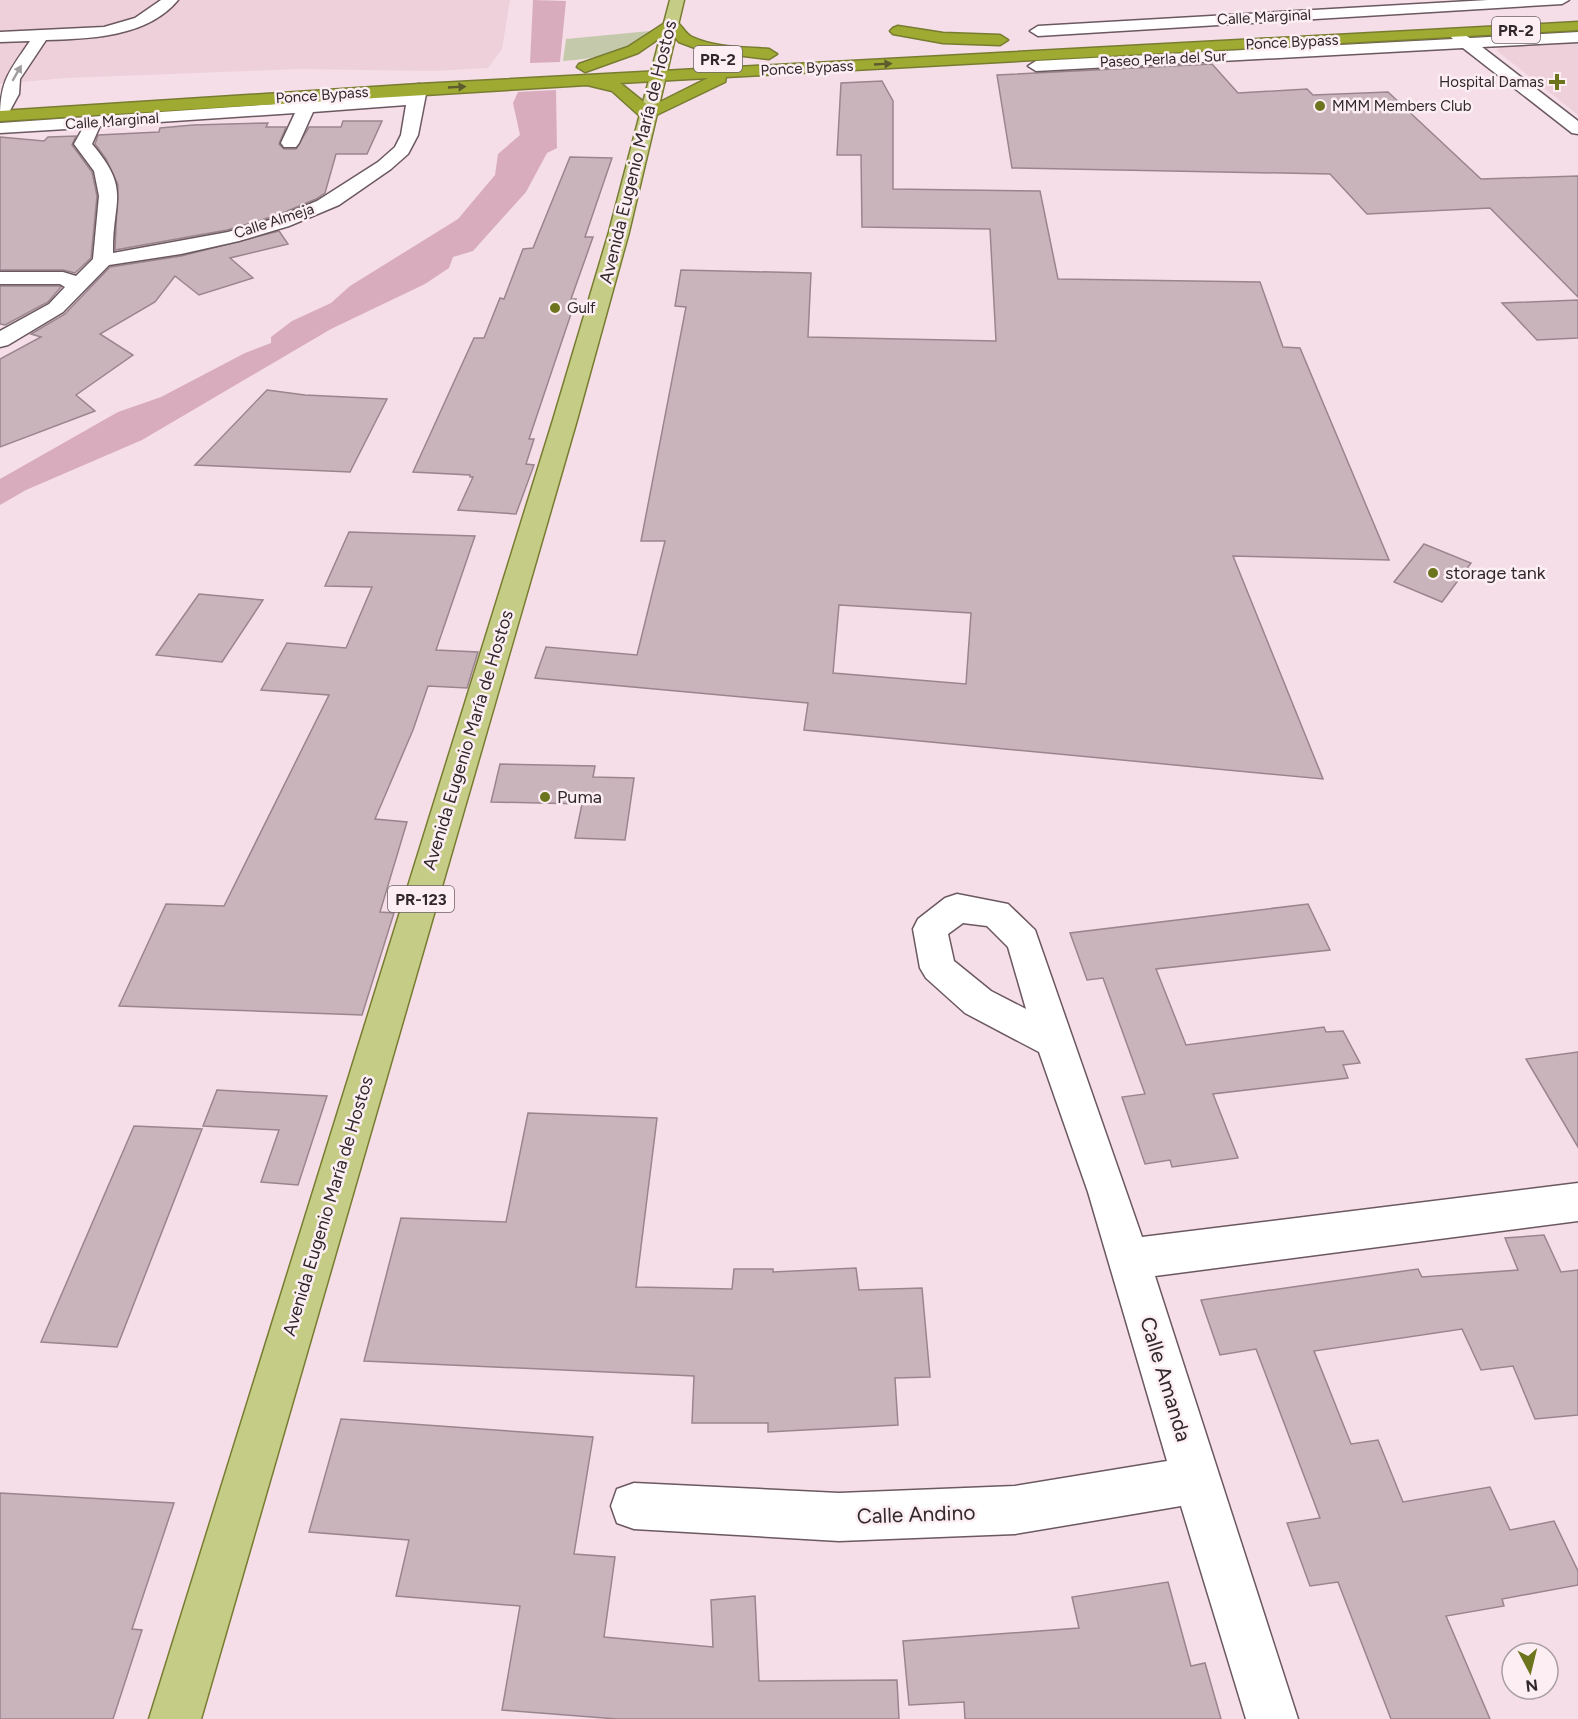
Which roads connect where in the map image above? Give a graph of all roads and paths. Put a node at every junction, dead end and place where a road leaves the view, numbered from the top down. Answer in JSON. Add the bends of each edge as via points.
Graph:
{"nodes":[{"id":1,"x":171,"y":0,"type":"edge"},
{"id":2,"x":677,"y":0,"type":"edge"},
{"id":3,"x":1545,"y":0,"type":"edge"},
{"id":4,"x":1562,"y":0,"type":"edge"},
{"id":5,"x":1578,"y":11,"type":"edge"},
{"id":6,"x":1436,"y":18,"type":"junction"},
{"id":7,"x":671,"y":23,"type":"junction"},
{"id":8,"x":1578,"y":26,"type":"edge"},
{"id":9,"x":898,"y":31,"type":"dead end"},
{"id":10,"x":42,"y":34,"type":"junction"},
{"id":11,"x":1036,"y":36,"type":"junction"},
{"id":12,"x":1578,"y":37,"type":"edge"},
{"id":13,"x":1460,"y":38,"type":"junction"},
{"id":14,"x":2,"y":39,"type":"edge"},
{"id":15,"x":783,"y":55,"type":"junction"},
{"id":16,"x":961,"y":61,"type":"junction"},
{"id":17,"x":1036,"y":66,"type":"joint"},
{"id":18,"x":585,"y":67,"type":"junction"},
{"id":19,"x":659,"y":70,"type":"junction"},
{"id":20,"x":757,"y":71,"type":"junction"},
{"id":21,"x":339,"y":78,"type":"dead end"},
{"id":22,"x":571,"y":81,"type":"junction"},
{"id":23,"x":11,"y":94,"type":"edge"},
{"id":24,"x":417,"y":95,"type":"junction"},
{"id":25,"x":306,"y":108,"type":"junction"},
{"id":26,"x":224,"y":113,"type":"junction"},
{"id":27,"x":648,"y":114,"type":"junction"},
{"id":28,"x":0,"y":115,"type":"edge"},
{"id":29,"x":94,"y":122,"type":"junction"},
{"id":30,"x":0,"y":128,"type":"edge"},
{"id":31,"x":1578,"y":129,"type":"edge"},
{"id":32,"x":219,"y":131,"type":"dead end"},
{"id":33,"x":290,"y":143,"type":"dead end"},
{"id":34,"x":103,"y":260,"type":"junction"},
{"id":35,"x":0,"y":278,"type":"edge"},
{"id":36,"x":79,"y":285,"type":"junction"},
{"id":37,"x":0,"y":340,"type":"edge"},
{"id":38,"x":1054,"y":1042,"type":"dead end"},
{"id":39,"x":1578,"y":1202,"type":"edge"},
{"id":40,"x":1129,"y":1259,"type":"junction"},
{"id":41,"x":1196,"y":1480,"type":"junction"},
{"id":42,"x":634,"y":1506,"type":"dead end"},
{"id":43,"x":175,"y":1719,"type":"edge"},
{"id":44,"x":1272,"y":1719,"type":"edge"}],
"edges":[{"from":1,"to":10,"type":"street","via":[[136,22],[116,28]]},
{"from":2,"to":7,"type":"main road","name":"Avenida Eugenio María de Hostos","number":"PR-123"},
{"from":3,"to":4,"type":"street","name":"Calle Marginal"},
{"from":3,"to":11,"type":"street","name":"Calle Marginal"},
{"from":5,"to":6,"type":"highway","name":"Ponce Bypass","number":"PR-2"},
{"from":6,"to":11,"type":"highway","name":"Ponce Bypass","number":"PR-2"},
{"from":6,"to":13,"type":"street"},
{"from":7,"to":15,"type":"highway","via":[[684,39],[708,48]]},
{"from":7,"to":18,"type":"highway","via":[[633,50]]},
{"from":7,"to":19,"type":"main road","name":"Avenida Eugenio María de Hostos","number":"PR-123"},
{"from":8,"to":13,"type":"highway","name":"Ponce Bypass","number":"PR-2"},
{"from":9,"to":11,"type":"highway","via":[[943,38]]},
{"from":10,"to":14,"type":"street"},
{"from":23,"to":10,"type":"street","one_way":true,"via":[[12,79]]},
{"from":11,"to":15,"type":"highway","name":"Ponce Bypass","number":"PR-2"},
{"from":12,"to":13,"type":"street","name":"Paseo Perla del Sur"},
{"from":13,"to":16,"type":"highway","name":"Ponce Bypass","number":"PR-2"},
{"from":13,"to":17,"type":"street","name":"Paseo Perla del Sur"},
{"from":13,"to":31,"type":"street"},
{"from":15,"to":19,"type":"highway","name":"Ponce Bypass","number":"PR-2"},
{"from":16,"to":17,"type":"highway"},
{"from":20,"to":16,"type":"highway","name":"Ponce Bypass","number":"PR-2","one_way":true},
{"from":18,"to":19,"type":"highway","name":"Ponce Bypass","number":"PR-2"},
{"from":18,"to":21,"type":"highway","name":"Ponce Bypass","number":"PR-2"},
{"from":19,"to":20,"type":"highway","name":"Ponce Bypass","number":"PR-2"},
{"from":19,"to":22,"type":"highway","name":"Ponce Bypass","number":"PR-2"},
{"from":19,"to":27,"type":"main road","name":"Avenida Eugenio María de Hostos","number":"PR-123"},
{"from":20,"to":27,"type":"highway","via":[[715,80]]},
{"from":24,"to":22,"type":"highway","name":"Ponce Bypass","number":"PR-2","one_way":true},
{"from":22,"to":27,"type":"highway","via":[[617,87]]},
{"from":23,"to":28,"type":"street"},
{"from":24,"to":25,"type":"street","name":"Calle Marginal"},
{"from":24,"to":28,"type":"highway","name":"Ponce Bypass","number":"PR-2"},
{"from":24,"to":34,"type":"street","name":"Calle Almeja","via":[[406,145],[388,163],[309,212],[181,248]]},
{"from":25,"to":26,"type":"street","name":"Calle Marginal"},
{"from":25,"to":33,"type":"street"},
{"from":26,"to":29,"type":"street","name":"Calle Marginal"},
{"from":26,"to":32,"type":"street"},
{"from":27,"to":43,"type":"main road","name":"Avenida Eugenio María de Hostos","number":"PR-123","via":[[620,232],[565,420]]},
{"from":29,"to":30,"type":"street","name":"Calle Marginal"},
{"from":29,"to":34,"type":"street","via":[[83,144],[104,173],[110,199],[101,244]]},
{"from":34,"to":36,"type":"street"},
{"from":35,"to":36,"type":"street","via":[[63,278]]},
{"from":36,"to":37,"type":"street","via":[[56,308]]},
{"from":38,"to":40,"type":"street","name":"Calle Amanda"},
{"from":39,"to":40,"type":"street"},
{"from":40,"to":41,"type":"street","name":"Calle Amanda"},
{"from":41,"to":42,"type":"street","name":"Calle Andino","via":[[1015,1510],[839,1517]]},
{"from":41,"to":44,"type":"street","name":"Calle Amanda"}]}
